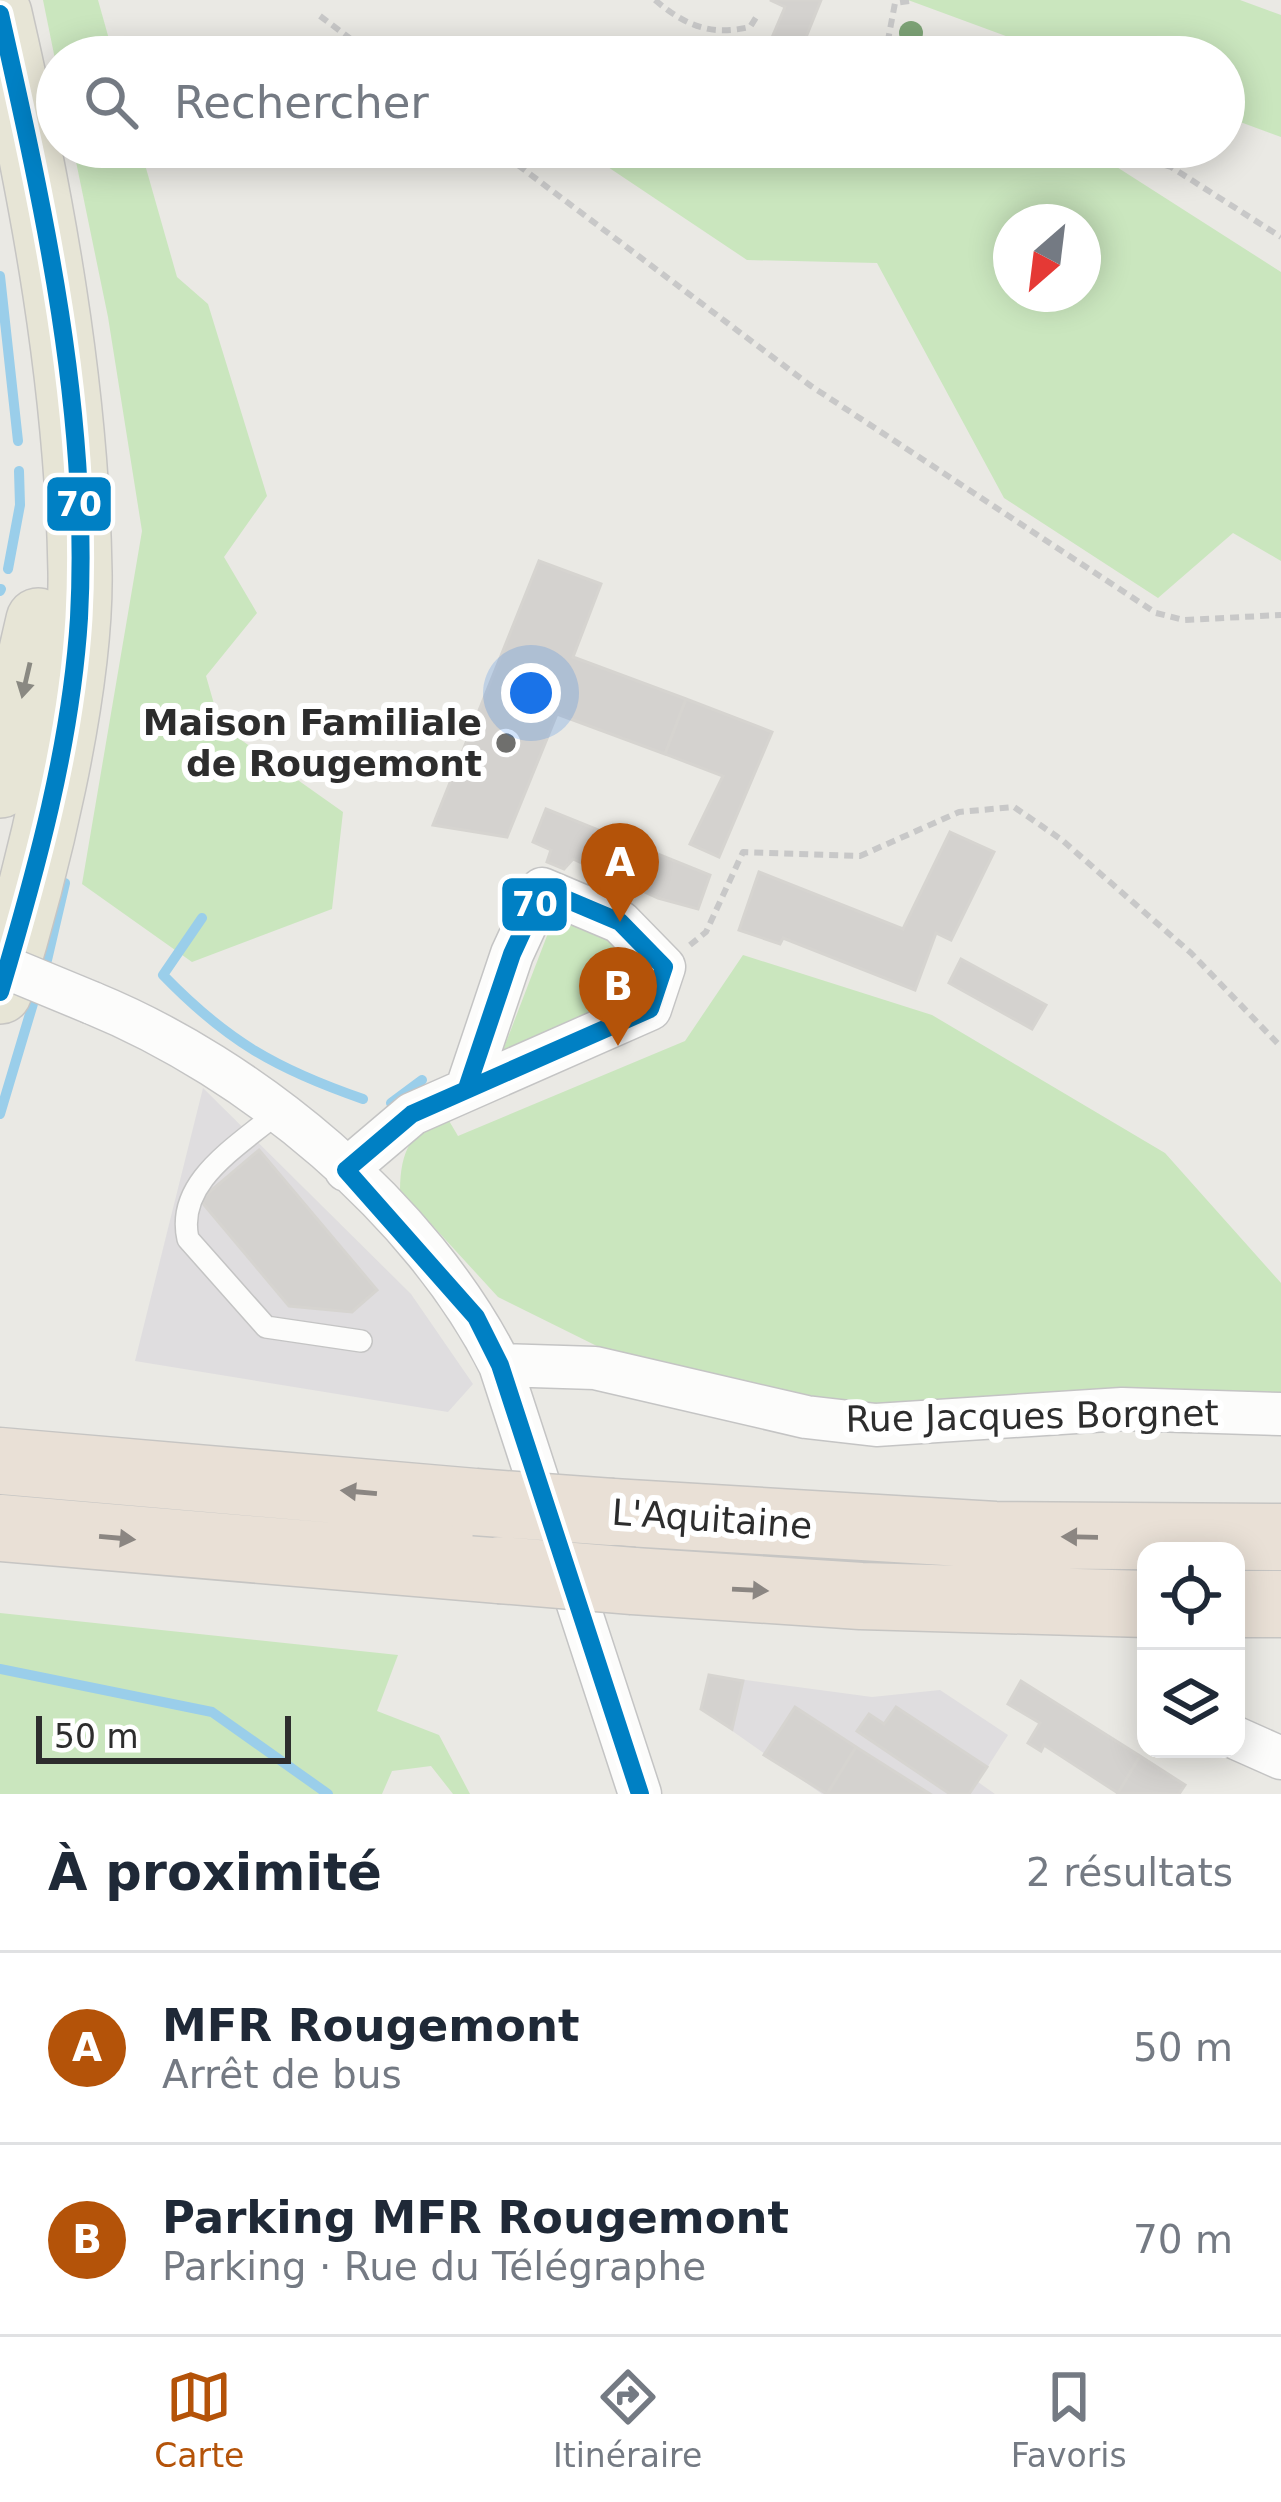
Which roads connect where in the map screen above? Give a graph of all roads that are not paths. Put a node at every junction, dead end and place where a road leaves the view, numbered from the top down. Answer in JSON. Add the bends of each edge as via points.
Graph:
{"nodes":[{"id":1,"x":0,"y":14,"type":"edge"},
{"id":2,"x":70,"y":434,"type":"junction"},
{"id":3,"x":0,"y":786,"type":"edge"},
{"id":4,"x":0,"y":965,"type":"edge"},
{"id":5,"x":0,"y":992,"type":"edge"},
{"id":6,"x":467,"y":1088,"type":"junction"},
{"id":7,"x":278,"y":1112,"type":"junction"},
{"id":8,"x":346,"y":1170,"type":"junction"},
{"id":9,"x":361,"y":1341,"type":"dead end"},
{"id":10,"x":500,"y":1365,"type":"junction"},
{"id":11,"x":1281,"y":1414,"type":"edge"},
{"id":12,"x":0,"y":1461,"type":"edge"},
{"id":13,"x":0,"y":1528,"type":"edge"},
{"id":14,"x":1281,"y":1537,"type":"edge"},
{"id":15,"x":1137,"y":1604,"type":"edge"},
{"id":16,"x":1245,"y":1604,"type":"edge"},
{"id":17,"x":1281,"y":1604,"type":"edge"},
{"id":18,"x":1245,"y":1742,"type":"edge"},
{"id":19,"x":1281,"y":1758,"type":"edge"},
{"id":20,"x":640,"y":1794,"type":"edge"}],
"edges":[{"from":1,"to":2,"type":"main road","via":[[23,113]]},
{"from":2,"to":3,"type":"main road","one_way":true},
{"from":2,"to":5,"type":"main road","via":[[76,628],[47,802]]},
{"from":4,"to":7,"type":"street","bridge":true,"via":[[159,1030]]},
{"from":6,"to":6,"type":"street","via":[[542,890],[620,922],[664,967],[650,1009]]},
{"from":6,"to":8,"type":"street","via":[[412,1114]]},
{"from":7,"to":8,"type":"street"},
{"from":7,"to":9,"type":"lane","via":[[193,1187],[188,1239],[266,1327]]},
{"from":8,"to":10,"type":"street","via":[[433,1262],[476,1317]]},
{"from":10,"to":11,"type":"street","name":"Rue Jacques Borgnet","via":[[595,1368],[806,1417],[876,1425],[1099,1410]]},
{"from":10,"to":20,"type":"street"},
{"from":14,"to":12,"type":"highway","name":"L'Aquitaine","one_way":true,"bridge":true,"via":[[995,1535]]},
{"from":13,"to":15,"type":"highway","name":"L'Aquitaine","one_way":true,"bridge":true,"via":[[633,1581]]},
{"from":16,"to":17,"type":"highway"},
{"from":18,"to":19,"type":"street"}]}
